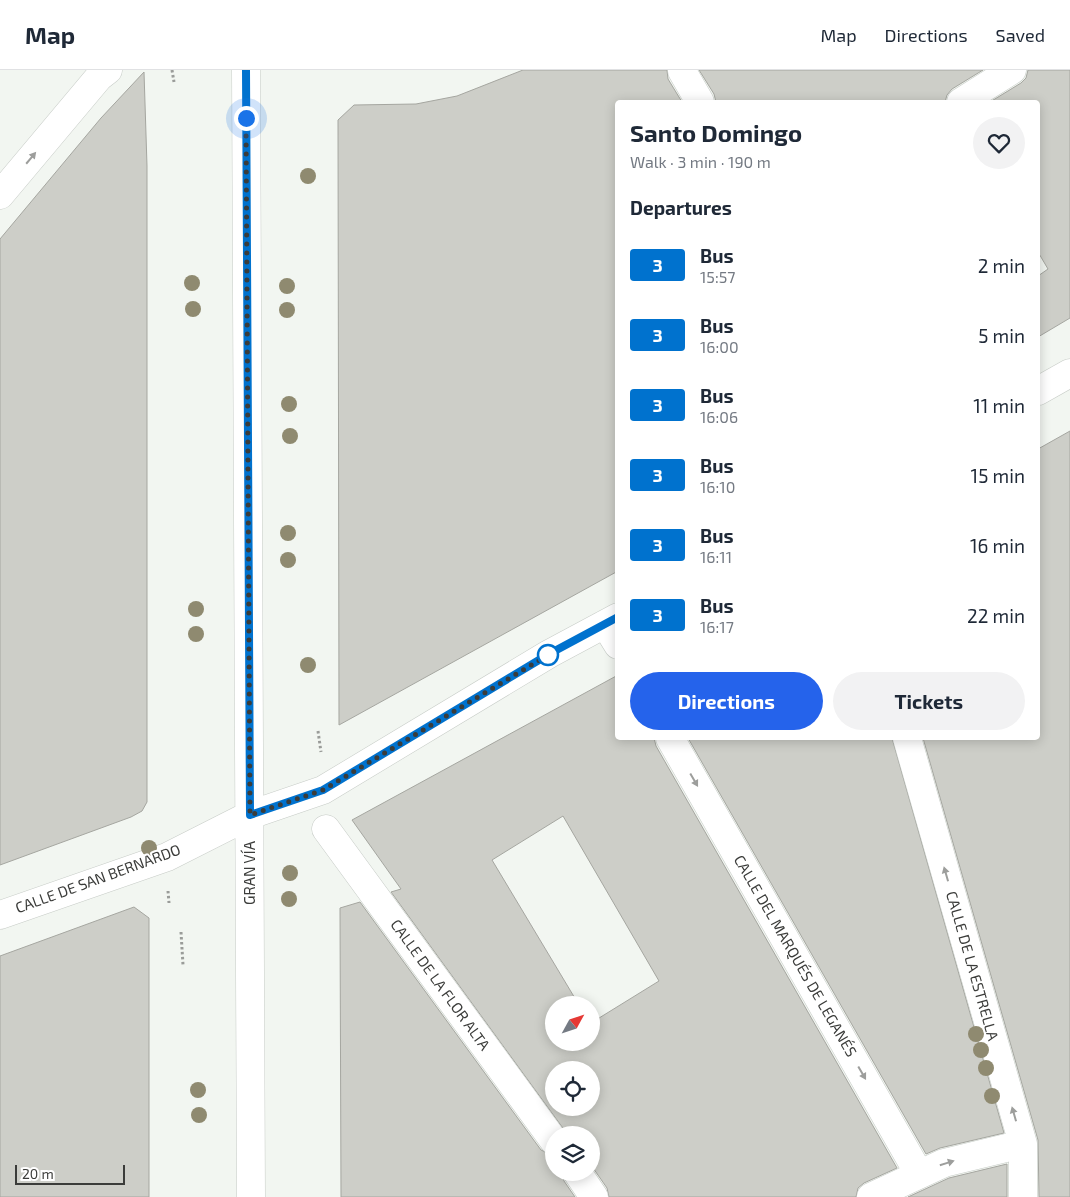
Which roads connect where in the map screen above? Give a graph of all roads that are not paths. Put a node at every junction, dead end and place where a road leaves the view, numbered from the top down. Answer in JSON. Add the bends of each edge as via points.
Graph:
{"nodes":[{"id":1,"x":246,"y":70,"type":"edge"},
{"id":2,"x":1012,"y":70,"type":"edge"},
{"id":3,"x":682,"y":71,"type":"edge"},
{"id":4,"x":100,"y":72,"type":"edge"},
{"id":5,"x":699,"y":100,"type":"edge"},
{"id":6,"x":964,"y":100,"type":"edge"},
{"id":7,"x":0,"y":195,"type":"edge"},
{"id":8,"x":1070,"y":374,"type":"edge"},
{"id":9,"x":1040,"y":390,"type":"edge"},
{"id":10,"x":613,"y":629,"type":"edge"},
{"id":11,"x":671,"y":740,"type":"edge"},
{"id":12,"x":908,"y":740,"type":"edge"},
{"id":13,"x":250,"y":815,"type":"junction"},
{"id":14,"x":326,"y":829,"type":"dead end"},
{"id":15,"x":0,"y":915,"type":"edge"},
{"id":16,"x":545,"y":1129,"type":"edge"},
{"id":17,"x":1023,"y":1144,"type":"junction"},
{"id":18,"x":919,"y":1174,"type":"junction"},
{"id":19,"x":583,"y":1181,"type":"edge"},
{"id":20,"x":251,"y":1197,"type":"edge"},
{"id":21,"x":594,"y":1197,"type":"edge"},
{"id":22,"x":871,"y":1197,"type":"edge"},
{"id":23,"x":1023,"y":1197,"type":"edge"}],
"edges":[{"from":1,"to":13,"type":"street","name":"GRAN VÍA"},
{"from":2,"to":6,"type":"street"},
{"from":3,"to":5,"type":"street"},
{"from":7,"to":4,"type":"street","one_way":true},
{"from":8,"to":9,"type":"street"},
{"from":10,"to":13,"type":"street","name":"CALLE DE SAN BERNARDO","via":[[323,790]]},
{"from":11,"to":18,"type":"street","name":"CALLE DEL MARQUÉS DE LEGANÉS","one_way":true},
{"from":17,"to":12,"type":"street","name":"CALLE DE LA ESTRELLA","one_way":true},
{"from":13,"to":15,"type":"street","name":"CALLE DE SAN BERNARDO","via":[[167,857]]},
{"from":13,"to":20,"type":"street","name":"GRAN VÍA"},
{"from":14,"to":16,"type":"street","name":"CALLE DE LA FLOR ALTA"},
{"from":18,"to":17,"type":"street","one_way":true,"via":[[944,1163]]},
{"from":17,"to":23,"type":"street","name":"CALLE DE LA ESTRELLA"},
{"from":18,"to":22,"type":"street"},
{"from":19,"to":21,"type":"street"}]}
